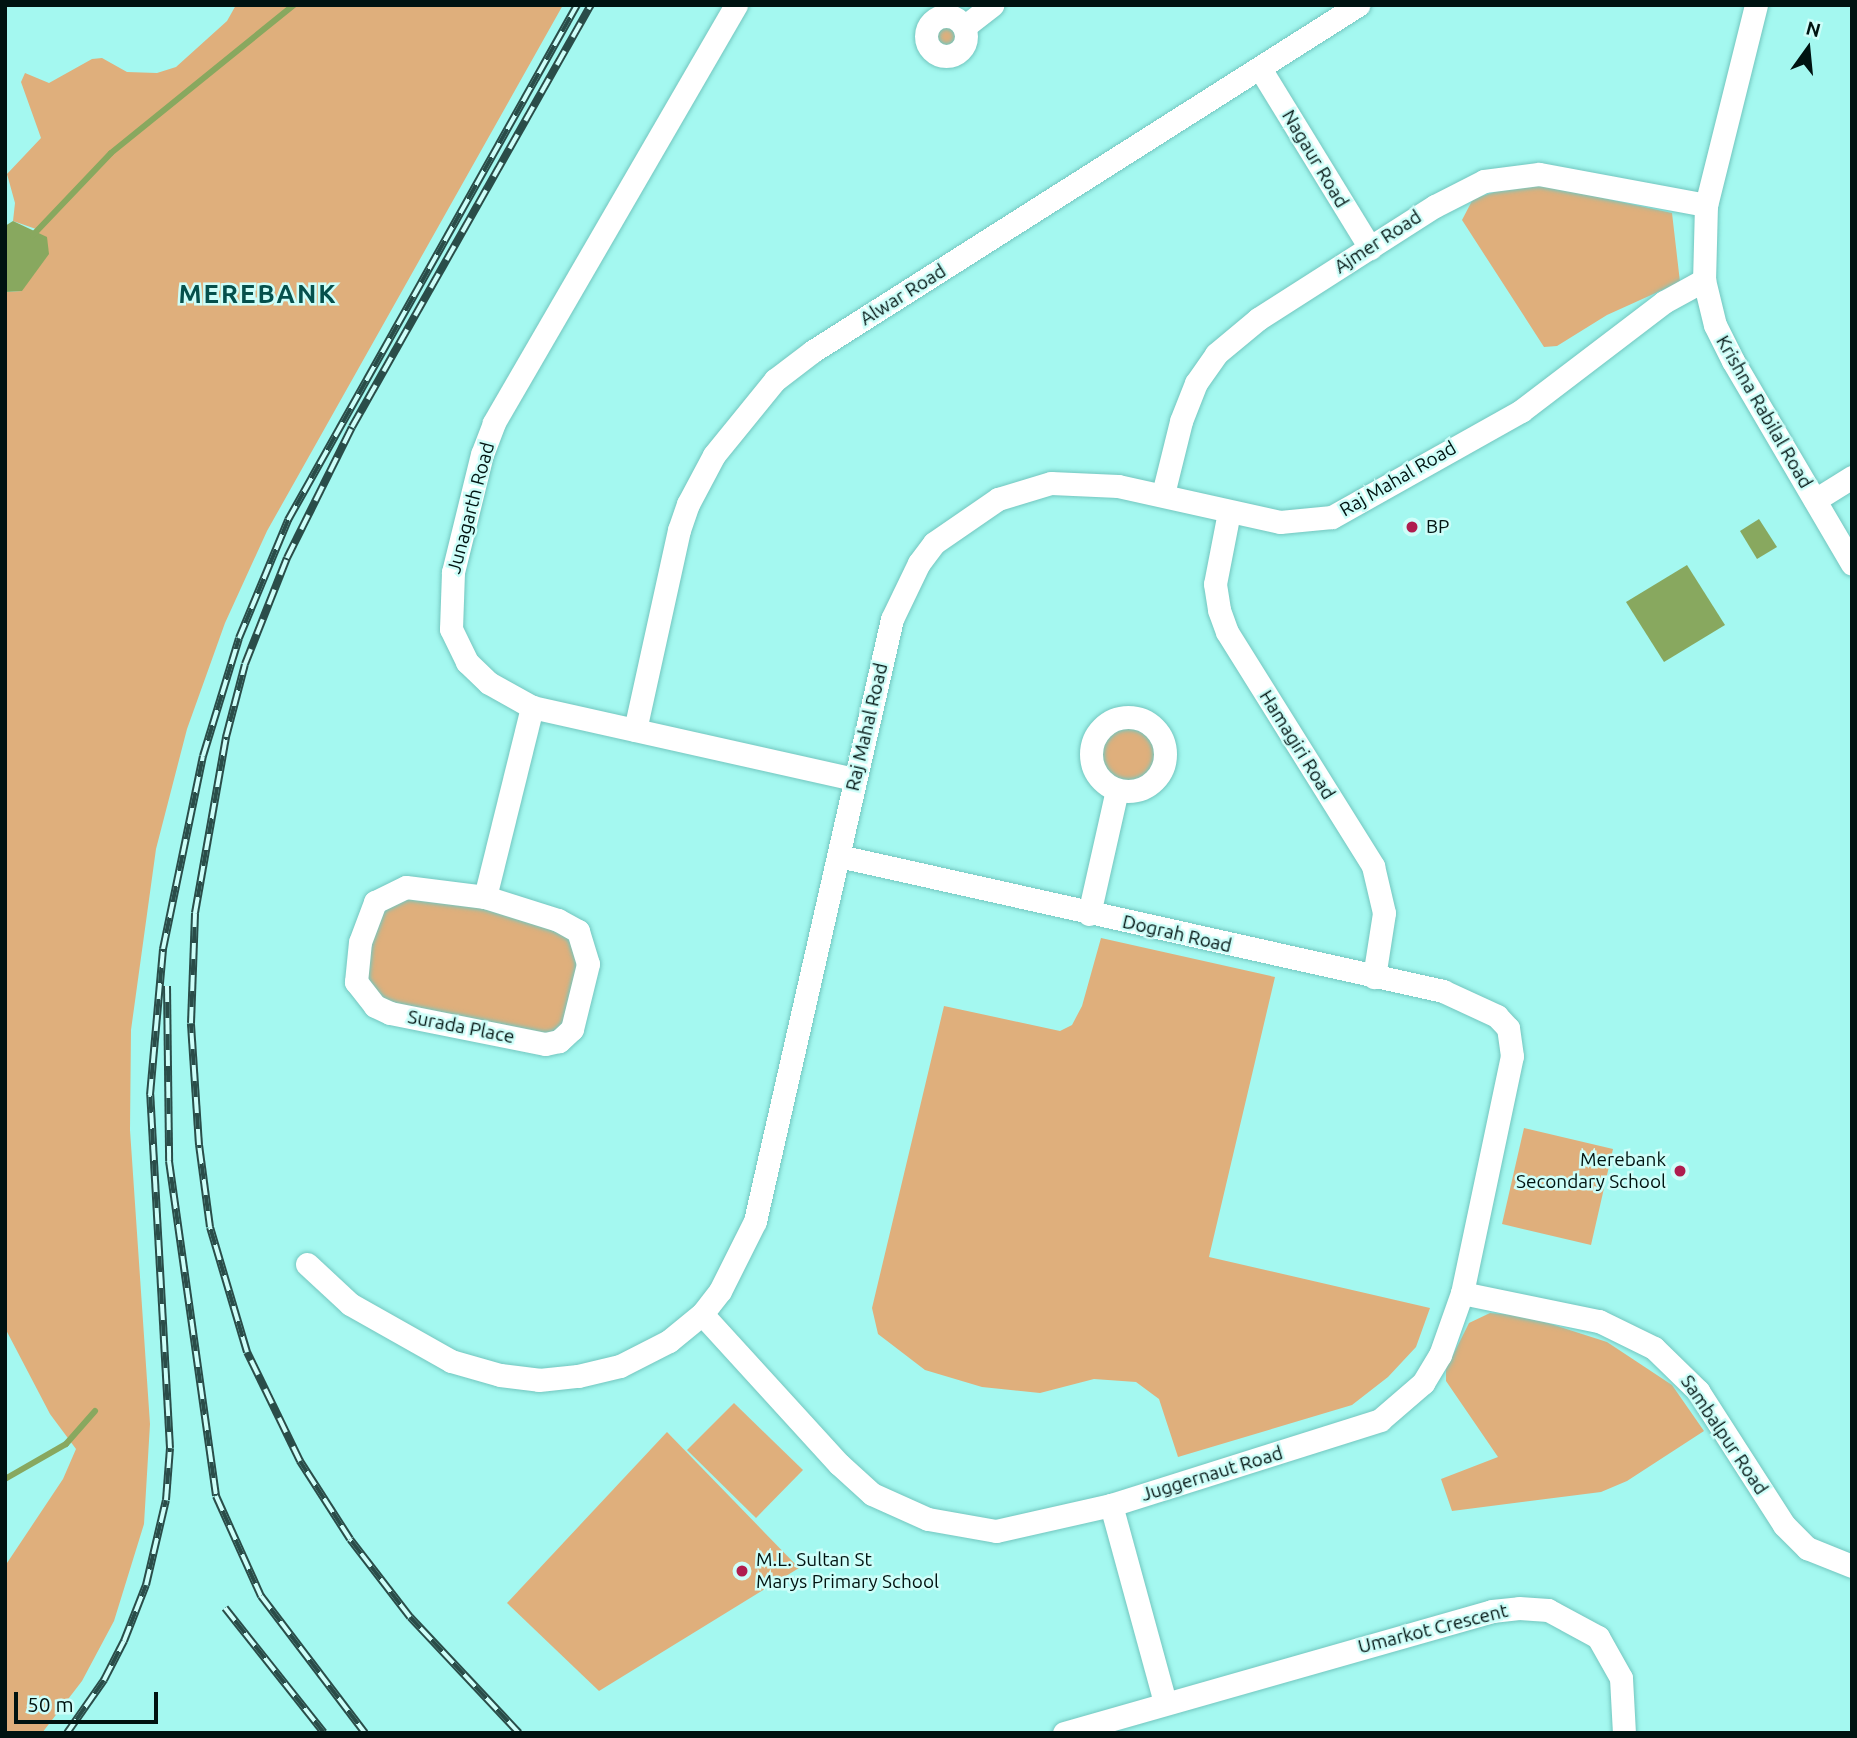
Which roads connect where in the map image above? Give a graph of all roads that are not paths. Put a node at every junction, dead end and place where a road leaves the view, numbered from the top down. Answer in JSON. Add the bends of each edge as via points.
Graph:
{"nodes":[{"id":1,"x":736,"y":5,"type":"edge"},
{"id":2,"x":992,"y":5,"type":"edge"},
{"id":3,"x":1358,"y":5,"type":"edge"},
{"id":4,"x":1752,"y":6,"type":"edge"},
{"id":5,"x":964,"y":27,"type":"dead end"},
{"id":6,"x":1261,"y":70,"type":"junction"},
{"id":7,"x":1706,"y":205,"type":"junction"},
{"id":8,"x":1370,"y":248,"type":"junction"},
{"id":9,"x":1704,"y":280,"type":"junction"},
{"id":10,"x":1852,"y":477,"type":"edge"},
{"id":11,"x":1163,"y":494,"type":"junction"},
{"id":12,"x":1815,"y":500,"type":"junction"},
{"id":13,"x":1229,"y":512,"type":"junction"},
{"id":14,"x":1852,"y":564,"type":"edge"},
{"id":15,"x":532,"y":707,"type":"junction"},
{"id":16,"x":635,"y":730,"type":"junction"},
{"id":17,"x":855,"y":779,"type":"junction"},
{"id":18,"x":1117,"y":790,"type":"dead end"},
{"id":19,"x":839,"y":856,"type":"junction"},
{"id":20,"x":485,"y":897,"type":"junction"},
{"id":21,"x":1089,"y":914,"type":"junction"},
{"id":22,"x":1374,"y":976,"type":"junction"},
{"id":23,"x":1508,"y":1028,"type":"joint"},
{"id":24,"x":307,"y":1264,"type":"dead end"},
{"id":25,"x":1462,"y":1293,"type":"junction"},
{"id":26,"x":702,"y":1314,"type":"junction"},
{"id":27,"x":1111,"y":1505,"type":"junction"},
{"id":28,"x":1852,"y":1566,"type":"edge"},
{"id":29,"x":1165,"y":1703,"type":"junction"},
{"id":30,"x":1064,"y":1733,"type":"edge"},
{"id":31,"x":1623,"y":1733,"type":"edge"}],
"edges":[{"from":1,"to":15,"type":"street","name":"Junagarth Road","via":[[500,413],[482,454],[449,596],[451,629],[467,662],[489,683]]},
{"from":2,"to":5,"type":"street"},
{"from":3,"to":6,"type":"street","name":"Alwar Road"},
{"from":4,"to":7,"type":"street","name":"Krishna Rabilal Road"},
{"from":6,"to":8,"type":"street","name":"Nagaur Road"},
{"from":6,"to":16,"type":"street","name":"Alwar Road","via":[[813,351],[775,380],[714,454],[688,504]]},
{"from":7,"to":8,"type":"street","name":"Ajmer Road","via":[[1567,178],[1514,176],[1484,181]]},
{"from":7,"to":9,"type":"street","name":"Krishna Rabilal Road"},
{"from":8,"to":11,"type":"street","name":"Ajmer Road","via":[[1258,319],[1216,354],[1196,383],[1181,421]]},
{"from":9,"to":12,"type":"street","name":"Krishna Rabilal Road","via":[[1715,325]]},
{"from":9,"to":13,"type":"street","name":"Raj Mahal Road","via":[[1664,303],[1521,411],[1332,517],[1280,522]]},
{"from":10,"to":12,"type":"street"},
{"from":11,"to":13,"type":"street","name":"Raj Mahal Road"},
{"from":11,"to":17,"type":"street","name":"Raj Mahal Road","via":[[1082,483],[1025,489],[974,512],[934,544],[919,563],[892,619]]},
{"from":12,"to":14,"type":"street","name":"Krishna Rabilal Road"},
{"from":13,"to":22,"type":"street","name":"Hamagiri Road","via":[[1214,584],[1219,610],[1227,632],[1373,866],[1384,913]]},
{"from":15,"to":16,"type":"street","name":"Junagarth Road"},
{"from":15,"to":20,"type":"street"},
{"from":16,"to":17,"type":"street","name":"Junagarth Road"},
{"from":17,"to":19,"type":"street","name":"Raj Mahal Road"},
{"from":18,"to":21,"type":"street"},
{"from":19,"to":21,"type":"street","name":"Dograh Road"},
{"from":19,"to":26,"type":"street","name":"Raj Mahal Road","via":[[755,1221],[737,1263]]},
{"from":20,"to":20,"type":"street","name":"Surada Place","via":[[579,931],[588,964],[579,1012],[572,1029],[559,1041],[545,1044],[390,1013],[362,994],[355,963],[375,902],[406,887]]},
{"from":21,"to":22,"type":"street","name":"Dograh Road"},
{"from":22,"to":23,"type":"street","name":"Dograh Road","via":[[1476,1003]]},
{"from":23,"to":25,"type":"street","name":"Juggernaut Road","via":[[1512,1056]]},
{"from":24,"to":26,"type":"street","name":"Raj Mahal Road","via":[[350,1304],[451,1361],[538,1380],[620,1366],[669,1341]]},
{"from":25,"to":27,"type":"street","name":"Juggernaut Road","via":[[1440,1355],[1423,1383],[1380,1420]]},
{"from":25,"to":28,"type":"street","name":"Sambalpur Road","via":[[1599,1321],[1654,1348],[1698,1391],[1784,1525],[1808,1548]]},
{"from":26,"to":27,"type":"street","name":"Juggernaut Road","via":[[839,1464],[872,1494],[902,1511],[996,1531]]},
{"from":27,"to":29,"type":"street"},
{"from":29,"to":30,"type":"street","name":"Umarkot Crescent"},
{"from":29,"to":31,"type":"street","name":"Umarkot Crescent","via":[[1492,1611],[1519,1608],[1548,1610],[1598,1637],[1621,1678]]}]}
